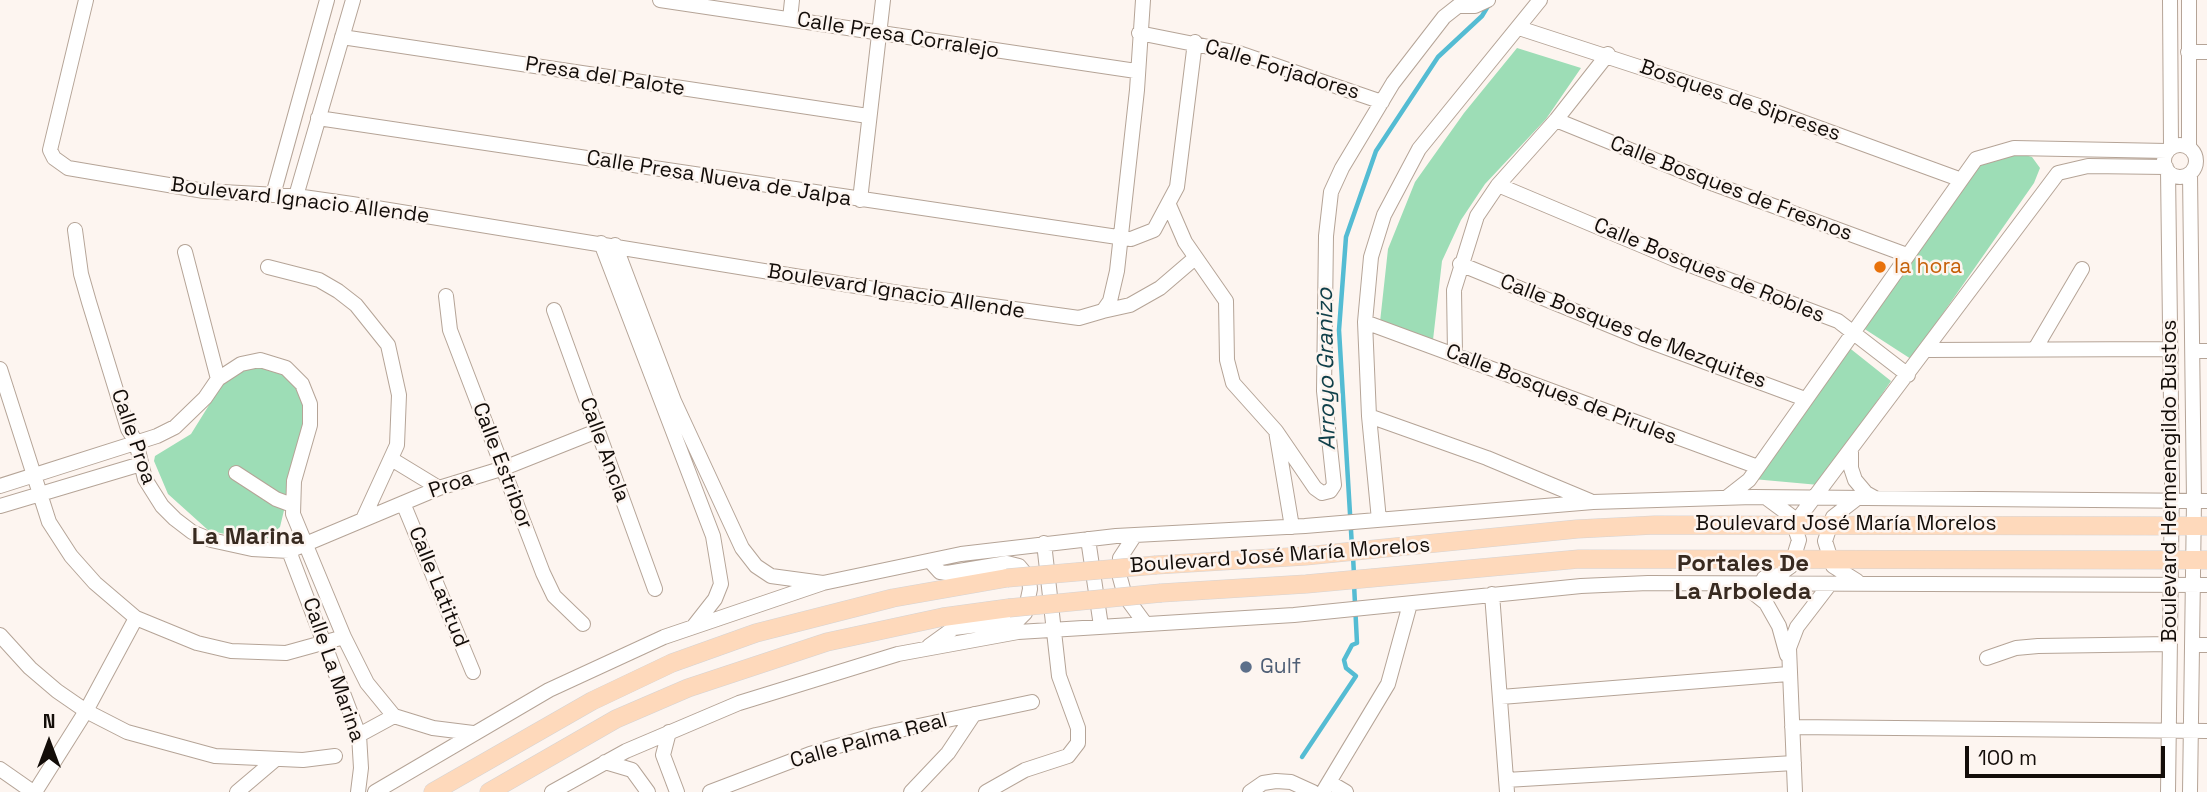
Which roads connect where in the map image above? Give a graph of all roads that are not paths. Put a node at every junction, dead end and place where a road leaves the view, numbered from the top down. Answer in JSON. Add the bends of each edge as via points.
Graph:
{"nodes":[{"id":1,"x":86,"y":0,"type":"edge"},
{"id":2,"x":327,"y":0,"type":"edge"},
{"id":3,"x":353,"y":0,"type":"edge"},
{"id":4,"x":660,"y":0,"type":"edge"},
{"id":5,"x":792,"y":0,"type":"edge"},
{"id":6,"x":883,"y":0,"type":"edge"},
{"id":7,"x":1143,"y":0,"type":"edge"},
{"id":8,"x":1488,"y":0,"type":"edge"},
{"id":9,"x":1540,"y":0,"type":"edge"},
{"id":10,"x":2169,"y":0,"type":"edge"},
{"id":11,"x":2189,"y":0,"type":"edge"},
{"id":12,"x":1460,"y":3,"type":"edge"},
{"id":13,"x":790,"y":19,"type":"junction"},
{"id":14,"x":1519,"y":28,"type":"junction"},
{"id":15,"x":879,"y":33,"type":"junction"},
{"id":16,"x":1139,"y":33,"type":"junction"},
{"id":17,"x":342,"y":37,"type":"junction"},
{"id":18,"x":1195,"y":43,"type":"junction"},
{"id":19,"x":2189,"y":52,"type":"junction"},
{"id":20,"x":2207,"y":52,"type":"edge"},
{"id":21,"x":1608,"y":54,"type":"junction"},
{"id":22,"x":1136,"y":71,"type":"junction"},
{"id":23,"x":1382,"y":102,"type":"junction"},
{"id":24,"x":868,"y":116,"type":"junction"},
{"id":25,"x":318,"y":118,"type":"junction"},
{"id":26,"x":1556,"y":120,"type":"junction"},
{"id":27,"x":2054,"y":148,"type":"junction"},
{"id":28,"x":2169,"y":149,"type":"junction"},
{"id":29,"x":2196,"y":149,"type":"edge"},
{"id":30,"x":2167,"y":169,"type":"junction"},
{"id":31,"x":2197,"y":171,"type":"edge"},
{"id":32,"x":2058,"y":173,"type":"junction"},
{"id":33,"x":1959,"y":179,"type":"junction"},
{"id":34,"x":1498,"y":185,"type":"junction"},
{"id":35,"x":273,"y":195,"type":"junction"},
{"id":36,"x":296,"y":197,"type":"junction"},
{"id":37,"x":860,"y":200,"type":"junction"},
{"id":38,"x":1170,"y":205,"type":"junction"},
{"id":39,"x":75,"y":230,"type":"dead end"},
{"id":40,"x":1120,"y":240,"type":"junction"},
{"id":41,"x":608,"y":244,"type":"junction"},
{"id":42,"x":185,"y":253,"type":"dead end"},
{"id":43,"x":1907,"y":255,"type":"junction"},
{"id":44,"x":1195,"y":258,"type":"junction"},
{"id":45,"x":1460,"y":264,"type":"junction"},
{"id":46,"x":268,"y":268,"type":"dead end"},
{"id":47,"x":2199,"y":268,"type":"edge"},
{"id":48,"x":2082,"y":269,"type":"dead end"},
{"id":49,"x":446,"y":296,"type":"dead end"},
{"id":50,"x":554,"y":310,"type":"dead end"},
{"id":51,"x":1103,"y":311,"type":"junction"},
{"id":52,"x":1365,"y":322,"type":"junction"},
{"id":53,"x":1853,"y":334,"type":"junction"},
{"id":54,"x":2035,"y":349,"type":"junction"},
{"id":55,"x":2171,"y":349,"type":"junction"},
{"id":56,"x":1927,"y":350,"type":"junction"},
{"id":57,"x":2200,"y":351,"type":"edge"},
{"id":58,"x":1455,"y":353,"type":"junction"},
{"id":59,"x":0,"y":369,"type":"edge"},
{"id":60,"x":1908,"y":375,"type":"junction"},
{"id":61,"x":218,"y":379,"type":"junction"},
{"id":62,"x":1805,"y":399,"type":"junction"},
{"id":63,"x":1369,"y":416,"type":"junction"},
{"id":64,"x":597,"y":431,"type":"junction"},
{"id":65,"x":1276,"y":431,"type":"junction"},
{"id":66,"x":2200,"y":435,"type":"edge"},
{"id":67,"x":136,"y":442,"type":"junction"},
{"id":68,"x":1852,"y":452,"type":"junction"},
{"id":69,"x":393,"y":460,"type":"junction"},
{"id":70,"x":141,"y":464,"type":"junction"},
{"id":71,"x":1758,"y":467,"type":"junction"},
{"id":72,"x":504,"y":468,"type":"junction"},
{"id":73,"x":35,"y":474,"type":"junction"},
{"id":74,"x":236,"y":474,"type":"dead end"},
{"id":75,"x":0,"y":486,"type":"edge"},
{"id":76,"x":439,"y":488,"type":"junction"},
{"id":77,"x":40,"y":492,"type":"junction"},
{"id":78,"x":1753,"y":497,"type":"junction"},
{"id":79,"x":1727,"y":498,"type":"junction"},
{"id":80,"x":1812,"y":498,"type":"junction"},
{"id":81,"x":1860,"y":499,"type":"junction"},
{"id":82,"x":1877,"y":499,"type":"junction"},
{"id":83,"x":2172,"y":501,"type":"junction"},
{"id":84,"x":2201,"y":501,"type":"edge"},
{"id":85,"x":1593,"y":502,"type":"junction"},
{"id":86,"x":403,"y":503,"type":"junction"},
{"id":87,"x":292,"y":505,"type":"junction"},
{"id":88,"x":0,"y":506,"type":"edge"},
{"id":89,"x":364,"y":517,"type":"junction"},
{"id":90,"x":1380,"y":520,"type":"junction"},
{"id":91,"x":1795,"y":523,"type":"junction"},
{"id":92,"x":1829,"y":524,"type":"junction"},
{"id":93,"x":2171,"y":526,"type":"junction"},
{"id":94,"x":2201,"y":526,"type":"edge"},
{"id":95,"x":1298,"y":527,"type":"junction"},
{"id":96,"x":1135,"y":535,"type":"junction"},
{"id":97,"x":1088,"y":539,"type":"junction"},
{"id":98,"x":307,"y":542,"type":"junction"},
{"id":99,"x":1044,"y":543,"type":"junction"},
{"id":100,"x":289,"y":551,"type":"junction"},
{"id":101,"x":1795,"y":558,"type":"junction"},
{"id":102,"x":1829,"y":558,"type":"junction"},
{"id":103,"x":2201,"y":559,"type":"edge"},
{"id":104,"x":2171,"y":560,"type":"junction"},
{"id":105,"x":930,"y":561,"type":"junction"},
{"id":106,"x":1861,"y":582,"type":"junction"},
{"id":107,"x":824,"y":583,"type":"junction"},
{"id":108,"x":1713,"y":583,"type":"junction"},
{"id":109,"x":1750,"y":584,"type":"junction"},
{"id":110,"x":1830,"y":584,"type":"junction"},
{"id":111,"x":2200,"y":585,"type":"edge"},
{"id":112,"x":2170,"y":586,"type":"junction"},
{"id":113,"x":655,"y":589,"type":"dead end"},
{"id":114,"x":1492,"y":594,"type":"junction"},
{"id":115,"x":1410,"y":604,"type":"junction"},
{"id":116,"x":136,"y":618,"type":"junction"},
{"id":117,"x":1144,"y":622,"type":"junction"},
{"id":118,"x":583,"y":624,"type":"dead end"},
{"id":119,"x":1101,"y":626,"type":"junction"},
{"id":120,"x":692,"y":627,"type":"junction"},
{"id":121,"x":1053,"y":629,"type":"junction"},
{"id":122,"x":0,"y":635,"type":"edge"},
{"id":123,"x":344,"y":637,"type":"junction"},
{"id":124,"x":325,"y":644,"type":"junction"},
{"id":125,"x":2170,"y":644,"type":"junction"},
{"id":126,"x":2199,"y":645,"type":"edge"},
{"id":127,"x":928,"y":648,"type":"junction"},
{"id":128,"x":1987,"y":658,"type":"dead end"},
{"id":129,"x":1788,"y":667,"type":"junction"},
{"id":130,"x":473,"y":672,"type":"dead end"},
{"id":131,"x":1501,"y":697,"type":"junction"},
{"id":132,"x":1032,"y":702,"type":"dead end"},
{"id":133,"x":86,"y":711,"type":"junction"},
{"id":134,"x":974,"y":714,"type":"junction"},
{"id":135,"x":394,"y":716,"type":"junction"},
{"id":136,"x":1792,"y":727,"type":"junction"},
{"id":137,"x":2169,"y":730,"type":"junction"},
{"id":138,"x":2190,"y":730,"type":"junction"},
{"id":139,"x":2207,"y":731,"type":"edge"},
{"id":140,"x":669,"y":732,"type":"junction"},
{"id":141,"x":473,"y":733,"type":"junction"},
{"id":142,"x":359,"y":736,"type":"junction"},
{"id":143,"x":335,"y":756,"type":"dead end"},
{"id":144,"x":276,"y":759,"type":"junction"},
{"id":145,"x":605,"y":762,"type":"junction"},
{"id":146,"x":1794,"y":763,"type":"junction"},
{"id":147,"x":0,"y":769,"type":"edge"},
{"id":148,"x":1506,"y":786,"type":"edge"},
{"id":149,"x":1326,"y":787,"type":"edge"},
{"id":150,"x":34,"y":792,"type":"edge"},
{"id":151,"x":237,"y":792,"type":"edge"},
{"id":152,"x":358,"y":792,"type":"edge"},
{"id":153,"x":375,"y":792,"type":"edge"},
{"id":154,"x":433,"y":792,"type":"edge"},
{"id":155,"x":489,"y":792,"type":"edge"},
{"id":156,"x":552,"y":792,"type":"edge"},
{"id":157,"x":648,"y":792,"type":"edge"},
{"id":158,"x":677,"y":792,"type":"edge"},
{"id":159,"x":710,"y":792,"type":"edge"},
{"id":160,"x":911,"y":792,"type":"edge"},
{"id":161,"x":986,"y":792,"type":"edge"},
{"id":162,"x":1250,"y":792,"type":"edge"},
{"id":163,"x":1313,"y":792,"type":"edge"},
{"id":164,"x":1346,"y":792,"type":"edge"},
{"id":165,"x":1795,"y":792,"type":"edge"},
{"id":166,"x":2168,"y":792,"type":"edge"},
{"id":167,"x":2190,"y":792,"type":"edge"}],
"edges":[{"from":1,"to":35,"type":"street","name":"Boulevard Ignacio Allende","via":[[50,150],[54,158],[68,168],[204,191]]},
{"from":2,"to":35,"type":"street"},
{"from":3,"to":17,"type":"street"},
{"from":4,"to":13,"type":"street","name":"Calle Presa Corralejo"},
{"from":5,"to":13,"type":"street"},
{"from":6,"to":15,"type":"street"},
{"from":7,"to":16,"type":"street"},
{"from":8,"to":12,"type":"street","via":[[1475,6]]},
{"from":9,"to":14,"type":"street"},
{"from":10,"to":28,"type":"street"},
{"from":11,"to":19,"type":"street"},
{"from":12,"to":23,"type":"street","via":[[1444,17]]},
{"from":13,"to":15,"type":"street","name":"Calle Presa Corralejo"},
{"from":14,"to":21,"type":"street","name":"Bosques de Sipreses"},
{"from":14,"to":52,"type":"street","via":[[1445,114],[1396,187],[1371,257]]},
{"from":15,"to":22,"type":"street","name":"Calle Presa Corralejo"},
{"from":15,"to":24,"type":"street"},
{"from":16,"to":18,"type":"street","name":"Calle Forjadores"},
{"from":16,"to":22,"type":"street"},
{"from":17,"to":24,"type":"street","name":"Presa del Palote"},
{"from":17,"to":25,"type":"street"},
{"from":18,"to":23,"type":"street","name":"Calle Forjadores","via":[[1282,65]]},
{"from":18,"to":38,"type":"street","via":[[1177,187]]},
{"from":19,"to":20,"type":"street"},
{"from":19,"to":29,"type":"street"},
{"from":21,"to":26,"type":"street"},
{"from":21,"to":33,"type":"street","name":"Bosques de Sipreses"},
{"from":22,"to":40,"type":"street"},
{"from":23,"to":65,"type":"street","via":[[1331,192],[1324,391],[1334,485],[1330,491],[1315,488]]},
{"from":24,"to":37,"type":"street"},
{"from":25,"to":36,"type":"street"},
{"from":25,"to":37,"type":"street","name":"Calle Presa Nueva de Jalpa"},
{"from":26,"to":34,"type":"street"},
{"from":26,"to":43,"type":"street","name":"Calle Bosques de Fresnos"},
{"from":27,"to":28,"type":"street"},
{"from":27,"to":32,"type":"street"},
{"from":27,"to":33,"type":"street","via":[[2014,148],[1983,155]]},
{"from":28,"to":29,"type":"street","via":[[2180,145]]},
{"from":28,"to":30,"type":"street"},
{"from":29,"to":31,"type":"street"},
{"from":30,"to":31,"type":"street","via":[[2178,177]]},
{"from":30,"to":32,"type":"street","via":[[2088,166]]},
{"from":30,"to":55,"type":"street","name":"Boulevard Hermenegildo Bustos"},
{"from":31,"to":47,"type":"street","name":"Boulevard Hermenegildo Bustos"},
{"from":32,"to":56,"type":"street"},
{"from":33,"to":43,"type":"street"},
{"from":34,"to":45,"type":"street","via":[[1477,216]]},
{"from":34,"to":53,"type":"street","name":"Calle Bosques de Robles","via":[[1838,321]]},
{"from":35,"to":36,"type":"street","name":"Boulevard Ignacio Allende"},
{"from":36,"to":41,"type":"street","name":"Boulevard Ignacio Allende"},
{"from":37,"to":40,"type":"street","name":"Calle Presa Nueva de Jalpa"},
{"from":38,"to":40,"type":"street","via":[[1148,234]]},
{"from":38,"to":44,"type":"street"},
{"from":39,"to":67,"type":"street","name":"Calle Proa","via":[[89,302]]},
{"from":40,"to":51,"type":"street","via":[[1110,301]]},
{"from":41,"to":51,"type":"street","name":"Boulevard Ignacio Allende","via":[[1051,316],[1079,317]]},
{"from":41,"to":107,"type":"street","via":[[742,548],[771,576]]},
{"from":41,"to":120,"type":"street","via":[[713,536],[721,584]]},
{"from":42,"to":61,"type":"street"},
{"from":43,"to":53,"type":"street"},
{"from":44,"to":51,"type":"street","name":"Boulevard Ignacio Allende","via":[[1160,288],[1130,305]]},
{"from":44,"to":65,"type":"street","via":[[1226,301],[1227,360],[1233,383]]},
{"from":45,"to":58,"type":"street","via":[[1453,300]]},
{"from":45,"to":62,"type":"street","name":"Calle Bosques de Mezquites"},
{"from":46,"to":69,"type":"street","via":[[319,280],[338,291],[356,305],[388,345],[400,394]]},
{"from":47,"to":57,"type":"street","name":"Boulevard Hermenegildo Bustos"},
{"from":48,"to":54,"type":"street"},
{"from":49,"to":72,"type":"street","name":"Calle Estribor","via":[[450,330]]},
{"from":50,"to":64,"type":"street","name":"Calle Ancla"},
{"from":52,"to":58,"type":"street","name":"Calle Bosques de Pirules"},
{"from":52,"to":63,"type":"street"},
{"from":53,"to":60,"type":"street","name":"Calle Bosques de Robles"},
{"from":53,"to":62,"type":"street"},
{"from":54,"to":55,"type":"street"},
{"from":54,"to":56,"type":"street"},
{"from":55,"to":83,"type":"street","name":"Boulevard Hermenegildo Bustos"},
{"from":56,"to":60,"type":"street"},
{"from":57,"to":66,"type":"street","name":"Boulevard Hermenegildo Bustos"},
{"from":58,"to":71,"type":"street","name":"Calle Bosques de Pirules","via":[[1663,435]]},
{"from":59,"to":73,"type":"street"},
{"from":60,"to":68,"type":"street"},
{"from":61,"to":67,"type":"street","name":"Calle La Marina","via":[[174,428]]},
{"from":61,"to":87,"type":"street","name":"Calle La Marina","via":[[232,368],[260,360],[286,368],[302,384],[311,414]]},
{"from":62,"to":71,"type":"street"},
{"from":63,"to":85,"type":"street"},
{"from":63,"to":90,"type":"street"},
{"from":64,"to":72,"type":"street","name":"Proa"},
{"from":64,"to":113,"type":"street","name":"Calle Ancla"},
{"from":65,"to":95,"type":"street"},
{"from":66,"to":84,"type":"street","name":"Boulevard Hermenegildo Bustos"},
{"from":67,"to":70,"type":"street","name":"Calle Proa"},
{"from":67,"to":73,"type":"street","name":"Calle La Marina"},
{"from":68,"to":80,"type":"street"},
{"from":68,"to":82,"type":"street","via":[[1855,480]]},
{"from":69,"to":76,"type":"street"},
{"from":69,"to":89,"type":"street"},
{"from":70,"to":77,"type":"street"},
{"from":70,"to":100,"type":"street","name":"Calle Proa","via":[[162,506],[192,532],[231,546]]},
{"from":71,"to":79,"type":"street"},
{"from":72,"to":76,"type":"street","name":"Proa"},
{"from":72,"to":118,"type":"street","name":"Calle Estribor","via":[[554,596]]},
{"from":73,"to":75,"type":"street","name":"Calle La Marina"},
{"from":73,"to":77,"type":"street"},
{"from":74,"to":87,"type":"street"},
{"from":76,"to":86,"type":"street","name":"Proa"},
{"from":77,"to":88,"type":"street"},
{"from":77,"to":116,"type":"street","via":[[49,522],[71,556]]},
{"from":78,"to":79,"type":"street"},
{"from":78,"to":80,"type":"street"},
{"from":78,"to":91,"type":"street","via":[[1778,504]]},
{"from":79,"to":85,"type":"street"},
{"from":80,"to":81,"type":"street"},
{"from":80,"to":91,"type":"street"},
{"from":81,"to":82,"type":"street"},
{"from":81,"to":92,"type":"street","via":[[1844,505]]},
{"from":82,"to":83,"type":"street"},
{"from":83,"to":84,"type":"street"},
{"from":83,"to":93,"type":"street","name":"Boulevard Hermenegildo Bustos"},
{"from":84,"to":94,"type":"street","name":"Boulevard Hermenegildo Bustos"},
{"from":85,"to":90,"type":"street"},
{"from":86,"to":89,"type":"street","name":"Proa"},
{"from":86,"to":130,"type":"street","name":"Calle Latitud"},
{"from":87,"to":98,"type":"street","name":"Calle La Marina"},
{"from":89,"to":98,"type":"street","name":"Proa"},
{"from":90,"to":95,"type":"street"},
{"from":91,"to":92,"type":"main road","name":"Boulevard José María Morelos"},
{"from":91,"to":101,"type":"street","via":[[1799,540]]},
{"from":91,"to":154,"type":"main road","name":"Boulevard José María Morelos","bridge":true,"via":[[1614,527],[1007,578],[893,598],[756,633],[635,679]]},
{"from":92,"to":93,"type":"main road","name":"Boulevard José María Morelos"},
{"from":92,"to":102,"type":"street","via":[[1825,541]]},
{"from":93,"to":94,"type":"main road","name":"Boulevard José María Morelos"},
{"from":93,"to":104,"type":"street","name":"Boulevard Hermenegildo Bustos"},
{"from":94,"to":103,"type":"street","name":"Boulevard Hermenegildo Bustos"},
{"from":95,"to":96,"type":"street"},
{"from":96,"to":97,"type":"street"},
{"from":96,"to":117,"type":"street","via":[[1121,558],[1119,574],[1125,596]]},
{"from":97,"to":99,"type":"street"},
{"from":97,"to":119,"type":"street"},
{"from":98,"to":100,"type":"street"},
{"from":98,"to":123,"type":"street","name":"Calle La Marina"},
{"from":99,"to":105,"type":"street"},
{"from":99,"to":121,"type":"street"},
{"from":100,"to":124,"type":"street","name":"Calle La Marina"},
{"from":101,"to":102,"type":"main road","name":"Boulevard José María Morelos"},
{"from":101,"to":109,"type":"street","via":[[1785,571]]},
{"from":101,"to":155,"type":"main road","name":"Boulevard José María Morelos","bridge":true,"via":[[1579,559],[1085,598],[943,617],[827,642],[653,702]]},
{"from":102,"to":104,"type":"main road","name":"Boulevard José María Morelos"},
{"from":102,"to":106,"type":"street","via":[[1844,576]]},
{"from":103,"to":104,"type":"main road","name":"Boulevard José María Morelos"},
{"from":103,"to":111,"type":"street","name":"Boulevard Hermenegildo Bustos"},
{"from":104,"to":112,"type":"street","name":"Boulevard Hermenegildo Bustos"},
{"from":105,"to":107,"type":"street"},
{"from":105,"to":127,"type":"street","via":[[947,573],[1007,563],[1019,566],[1029,578],[1030,589],[1025,613],[1018,620],[954,628]]},
{"from":106,"to":110,"type":"street"},
{"from":106,"to":112,"type":"street"},
{"from":107,"to":120,"type":"street"},
{"from":108,"to":109,"type":"street"},
{"from":108,"to":114,"type":"street"},
{"from":108,"to":129,"type":"street","via":[[1742,587],[1766,603],[1779,626]]},
{"from":109,"to":110,"type":"street"},
{"from":110,"to":129,"type":"street","via":[[1797,627]]},
{"from":111,"to":112,"type":"street"},
{"from":111,"to":126,"type":"street","name":"Boulevard Hermenegildo Bustos"},
{"from":112,"to":125,"type":"street","name":"Boulevard Hermenegildo Bustos"},
{"from":114,"to":115,"type":"street"},
{"from":114,"to":131,"type":"street"},
{"from":115,"to":117,"type":"street"},
{"from":115,"to":149,"type":"street","via":[[1388,684]]},
{"from":116,"to":124,"type":"street","via":[[197,643],[231,651],[286,653]]},
{"from":116,"to":133,"type":"street"},
{"from":117,"to":119,"type":"street"},
{"from":119,"to":121,"type":"street"},
{"from":120,"to":141,"type":"street","via":[[602,664]]},
{"from":121,"to":127,"type":"street"},
{"from":121,"to":161,"type":"street","via":[[1059,676],[1078,727],[1078,743],[1068,756],[1025,770]]},
{"from":122,"to":133,"type":"street","via":[[30,668]]},
{"from":123,"to":124,"type":"street"},
{"from":123,"to":135,"type":"street","name":"Calle La Marina","via":[[367,683]]},
{"from":124,"to":142,"type":"street","name":"Calle La Marina"},
{"from":125,"to":128,"type":"street","via":[[2038,646]]},
{"from":125,"to":137,"type":"street","name":"Boulevard Hermenegildo Bustos"},
{"from":126,"to":138,"type":"street","name":"Boulevard Hermenegildo Bustos"},
{"from":127,"to":140,"type":"street","via":[[812,679]]},
{"from":129,"to":131,"type":"street"},
{"from":129,"to":136,"type":"street"},
{"from":131,"to":148,"type":"street"},
{"from":132,"to":134,"type":"street"},
{"from":133,"to":144,"type":"street","via":[[127,732],[215,756]]},
{"from":133,"to":150,"type":"street"},
{"from":134,"to":159,"type":"street","name":"Calle Palma Real","via":[[810,754]]},
{"from":134,"to":160,"type":"street","name":"Calle Palma Real","via":[[948,753]]},
{"from":135,"to":141,"type":"street","name":"Calle La Marina","via":[[433,728]]},
{"from":135,"to":142,"type":"street"},
{"from":136,"to":137,"type":"street"},
{"from":136,"to":146,"type":"street"},
{"from":137,"to":138,"type":"street"},
{"from":137,"to":166,"type":"street","name":"Boulevard Hermenegildo Bustos"},
{"from":138,"to":139,"type":"street"},
{"from":138,"to":167,"type":"street","name":"Boulevard Hermenegildo Bustos"},
{"from":140,"to":145,"type":"street"},
{"from":140,"to":158,"type":"street","via":[[663,755]]},
{"from":141,"to":153,"type":"street"},
{"from":142,"to":152,"type":"street","name":"Calle La Marina"},
{"from":143,"to":144,"type":"street"},
{"from":144,"to":151,"type":"street"},
{"from":145,"to":156,"type":"street"},
{"from":145,"to":157,"type":"street","via":[[632,771]]},
{"from":146,"to":148,"type":"street"},
{"from":146,"to":165,"type":"street"},
{"from":147,"to":150,"type":"street"},
{"from":149,"to":164,"type":"street"},
{"from":162,"to":163,"type":"street","via":[[1276,781]]}]}
